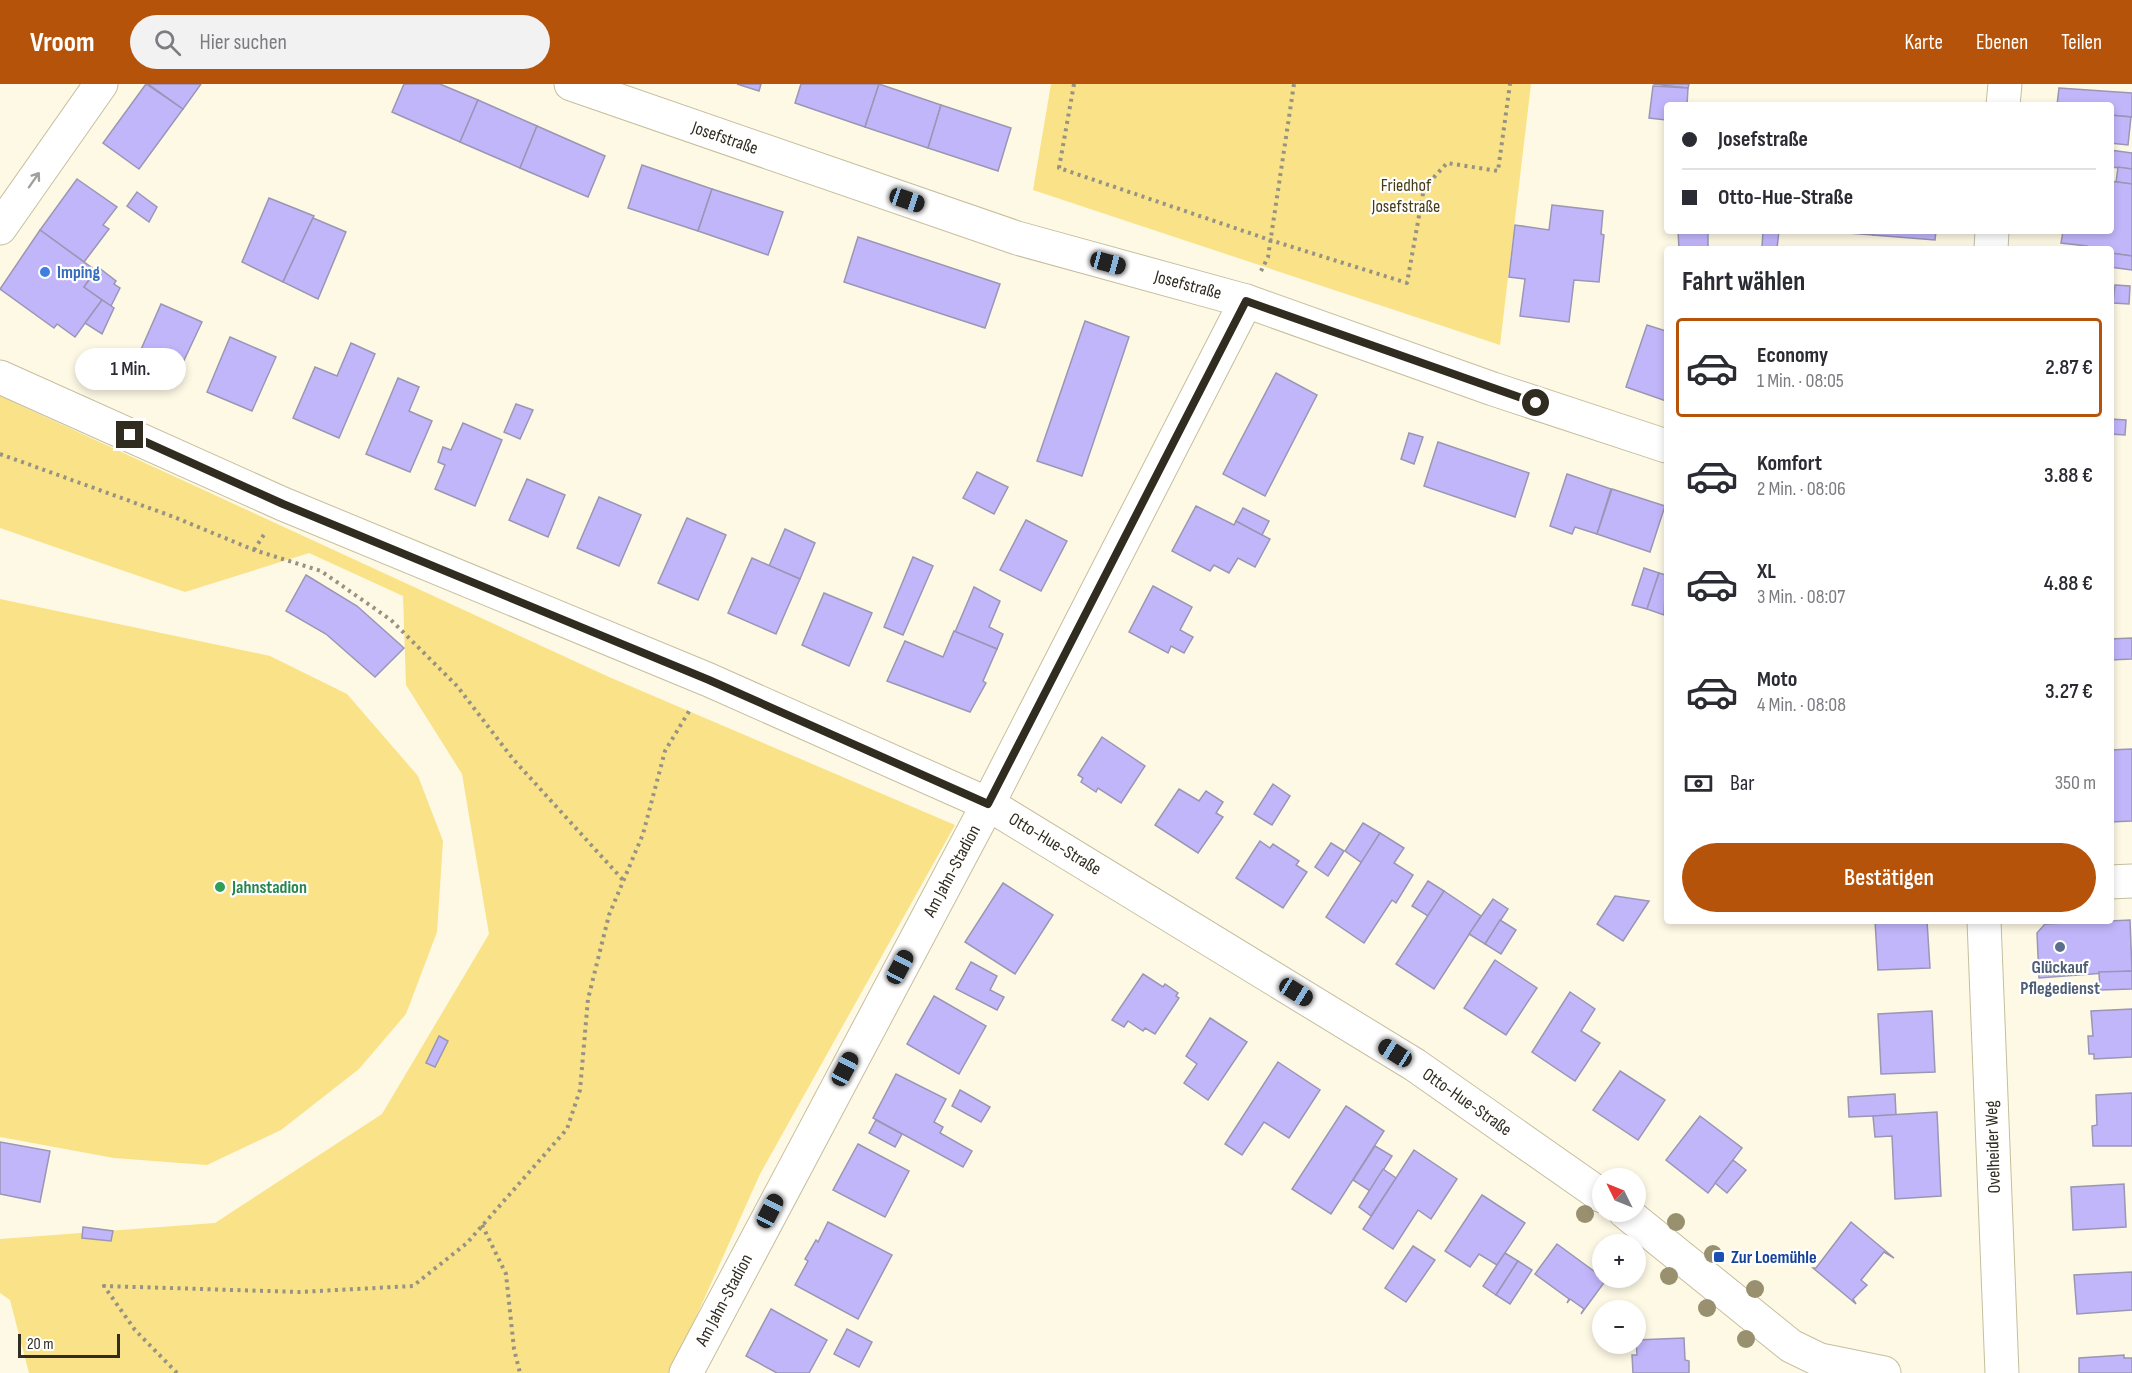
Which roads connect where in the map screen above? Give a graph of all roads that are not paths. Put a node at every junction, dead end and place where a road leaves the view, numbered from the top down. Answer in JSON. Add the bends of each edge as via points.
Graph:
{"nodes":[{"id":1,"x":101,"y":84,"type":"edge"},
{"id":2,"x":571,"y":84,"type":"edge"},
{"id":3,"x":2005,"y":84,"type":"edge"},
{"id":4,"x":2003,"y":102,"type":"edge"},
{"id":5,"x":0,"y":228,"type":"edge"},
{"id":6,"x":1246,"y":301,"type":"junction"},
{"id":7,"x":0,"y":377,"type":"edge"},
{"id":8,"x":1664,"y":445,"type":"edge"},
{"id":9,"x":988,"y":804,"type":"junction"},
{"id":10,"x":2132,"y":880,"type":"edge"},
{"id":11,"x":2114,"y":882,"type":"edge"},
{"id":12,"x":1984,"y":924,"type":"edge"},
{"id":13,"x":1592,"y":1189,"type":"edge"},
{"id":14,"x":1637,"y":1222,"type":"edge"},
{"id":15,"x":686,"y":1373,"type":"edge"},
{"id":16,"x":1884,"y":1373,"type":"edge"},
{"id":17,"x":2002,"y":1373,"type":"edge"}],
"edges":[{"from":5,"to":1,"type":"street","one_way":true},
{"from":2,"to":6,"type":"street","name":"Josefstraße","via":[[1017,238]]},
{"from":3,"to":4,"type":"street"},
{"from":6,"to":8,"type":"street","name":"Josefstraße"},
{"from":6,"to":9,"type":"street","name":"Am Jahn-Stadion"},
{"from":7,"to":9,"type":"street","name":"Otto-Hue-Straße","via":[[283,504],[709,680]]},
{"from":9,"to":13,"type":"street","name":"Otto-Hue-Straße","via":[[1415,1065]]},
{"from":9,"to":15,"type":"street","name":"Am Jahn-Stadion"},
{"from":10,"to":11,"type":"street"},
{"from":12,"to":17,"type":"street","name":"Ovelheider Weg"},
{"from":14,"to":16,"type":"street","via":[[1791,1346],[1820,1360]]}]}
